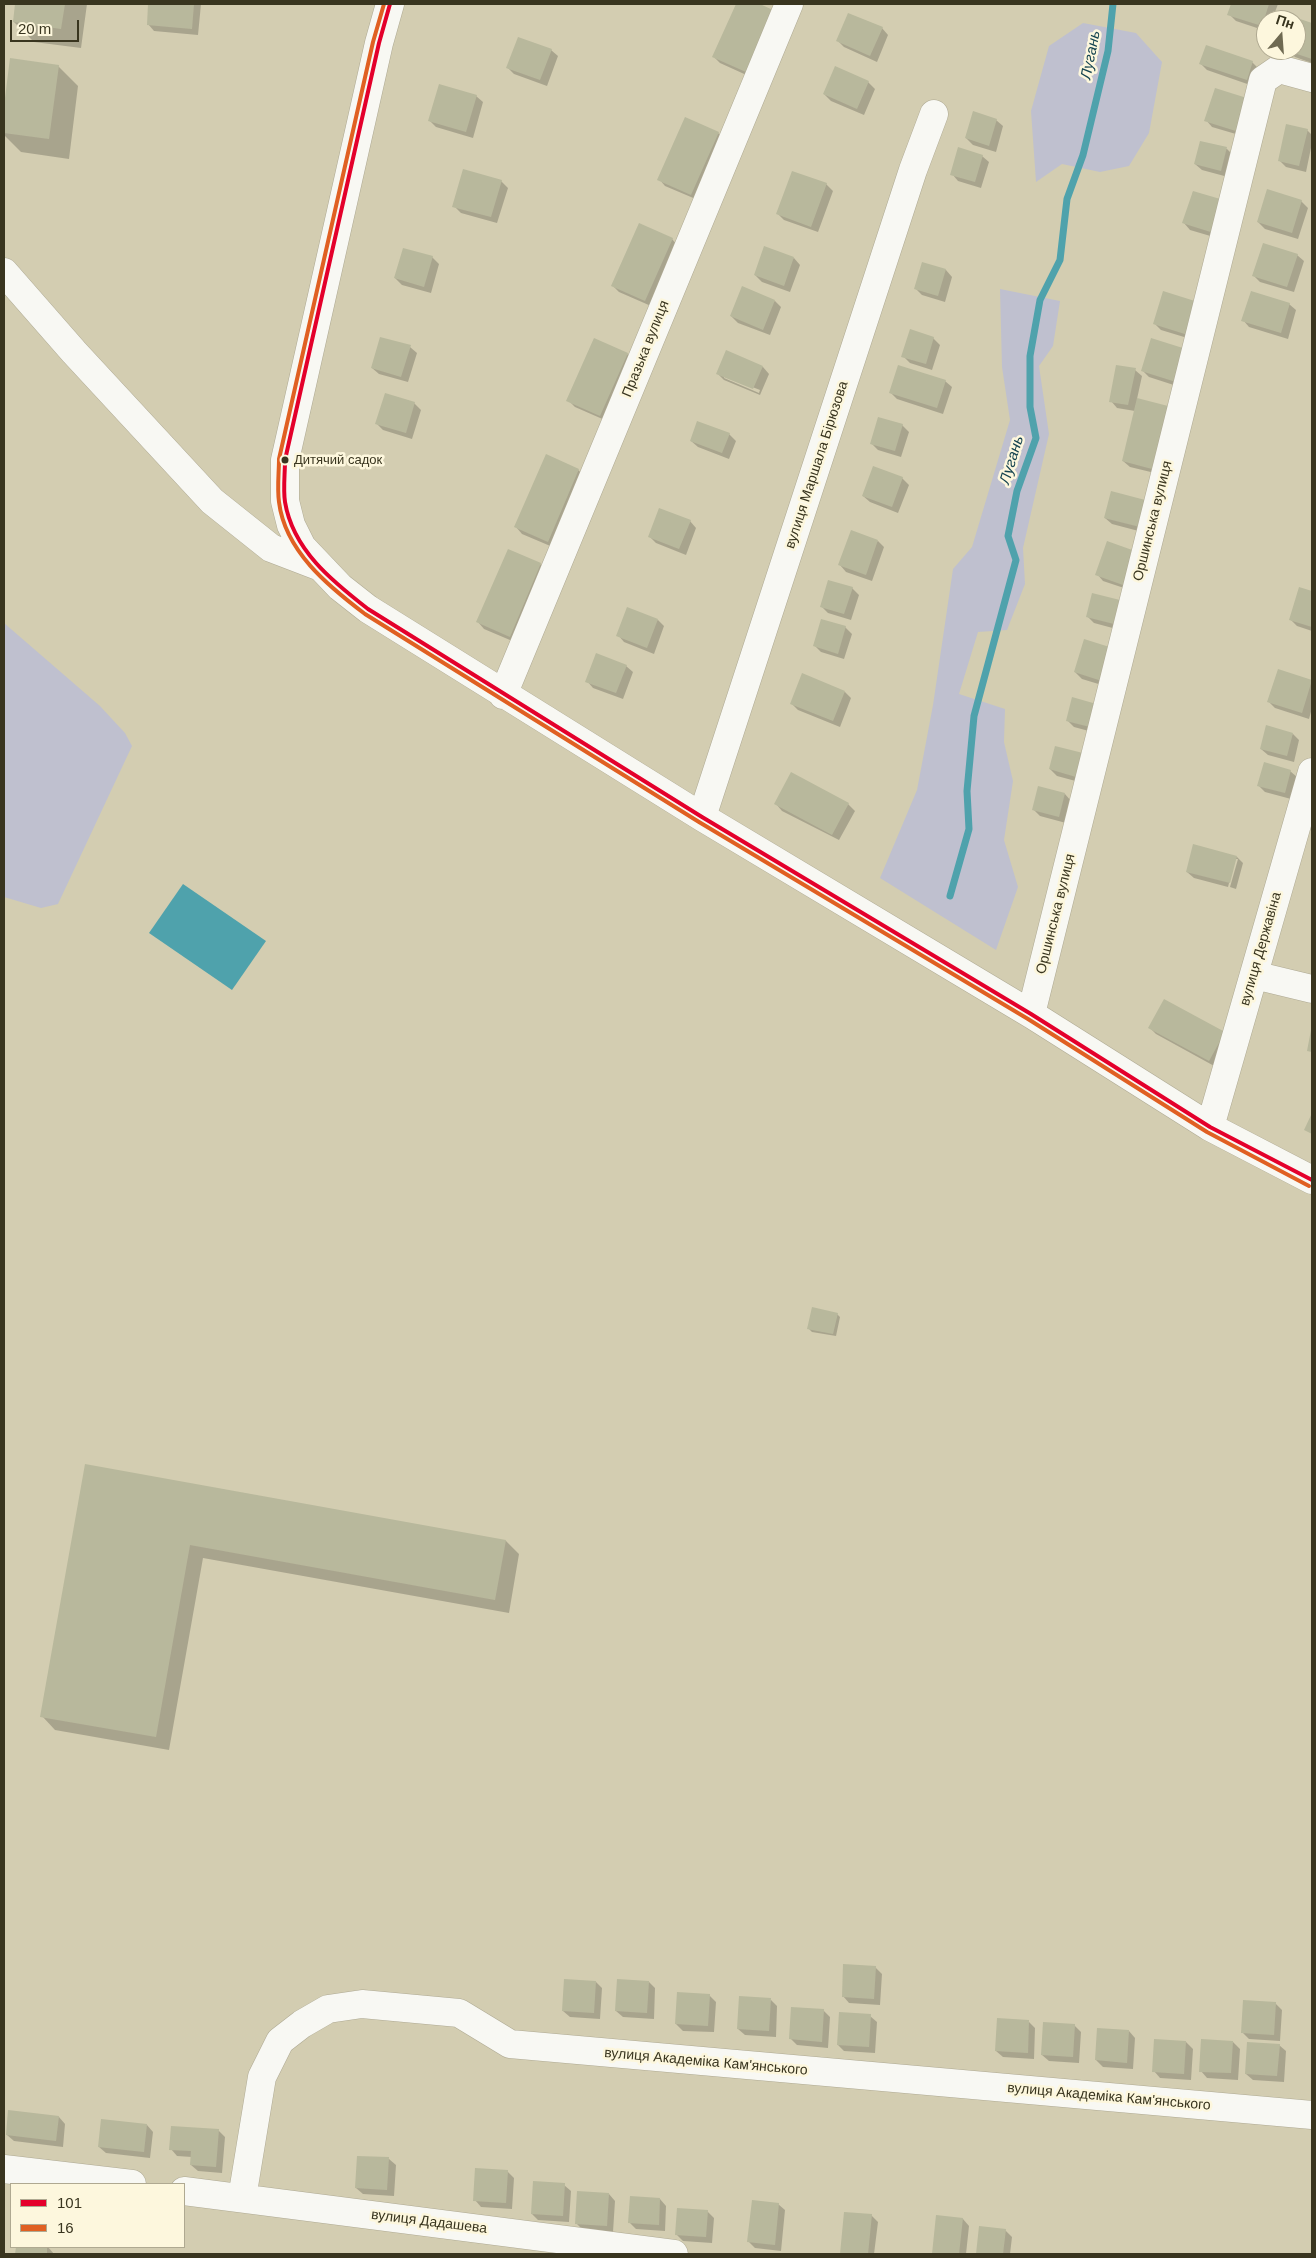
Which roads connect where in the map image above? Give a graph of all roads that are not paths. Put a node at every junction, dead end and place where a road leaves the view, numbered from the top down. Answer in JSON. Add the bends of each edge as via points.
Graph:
{"nodes":[{"id":1,"x":376,"y":4,"type":"edge"},
{"id":2,"x":390,"y":4,"type":"edge"},
{"id":3,"x":789,"y":4,"type":"edge"},
{"id":4,"x":379,"y":42,"type":"junction"},
{"id":5,"x":1312,"y":78,"type":"edge"},
{"id":6,"x":934,"y":114,"type":"dead end"},
{"id":7,"x":4,"y":272,"type":"edge"},
{"id":8,"x":310,"y":556,"type":"junction"},
{"id":9,"x":503,"y":695,"type":"junction"},
{"id":10,"x":1312,"y":772,"type":"edge"},
{"id":11,"x":702,"y":817,"type":"junction"},
{"id":12,"x":1254,"y":975,"type":"junction"},
{"id":13,"x":1312,"y":989,"type":"edge"},
{"id":14,"x":1031,"y":1014,"type":"junction"},
{"id":15,"x":1210,"y":1127,"type":"junction"},
{"id":16,"x":1312,"y":1180,"type":"edge"},
{"id":17,"x":1312,"y":2115,"type":"edge"},
{"id":18,"x":4,"y":2169,"type":"edge"},
{"id":19,"x":123,"y":2183,"type":"edge"},
{"id":20,"x":185,"y":2190,"type":"edge"},
{"id":21,"x":242,"y":2198,"type":"junction"},
{"id":22,"x":674,"y":2254,"type":"edge"}],
"edges":[{"from":1,"to":4,"type":"street"},
{"from":2,"to":4,"type":"street"},
{"from":3,"to":9,"type":"street","name":"Празька вулиця"},
{"from":4,"to":8,"type":"street","via":[[285,460],[285,501],[291,524]]},
{"from":5,"to":14,"type":"street","name":"Оршинська вулиця","via":[[1279,69],[1263,80]]},
{"from":6,"to":11,"type":"street","name":"вулиця Маршала Бірюзова"},
{"from":7,"to":8,"type":"street","via":[[212,501],[271,548]]},
{"from":8,"to":9,"type":"street","via":[[340,587],[368,609]]},
{"from":9,"to":11,"type":"street"},
{"from":10,"to":12,"type":"street","name":"вулиця Державіна"},
{"from":11,"to":14,"type":"street"},
{"from":12,"to":13,"type":"street"},
{"from":12,"to":15,"type":"street","name":"вулиця Державіна"},
{"from":14,"to":15,"type":"street"},
{"from":15,"to":16,"type":"street"},
{"from":17,"to":21,"type":"street","name":"вулиця Академіка Кам'янського","via":[[510,2044],[459,2012],[362,2004],[328,2009],[280,2041],[262,2077]]},
{"from":18,"to":19,"type":"street"},
{"from":20,"to":21,"type":"street","name":"вулиця Дадашева"},
{"from":21,"to":22,"type":"street","name":"вулиця Дадашева"}]}
